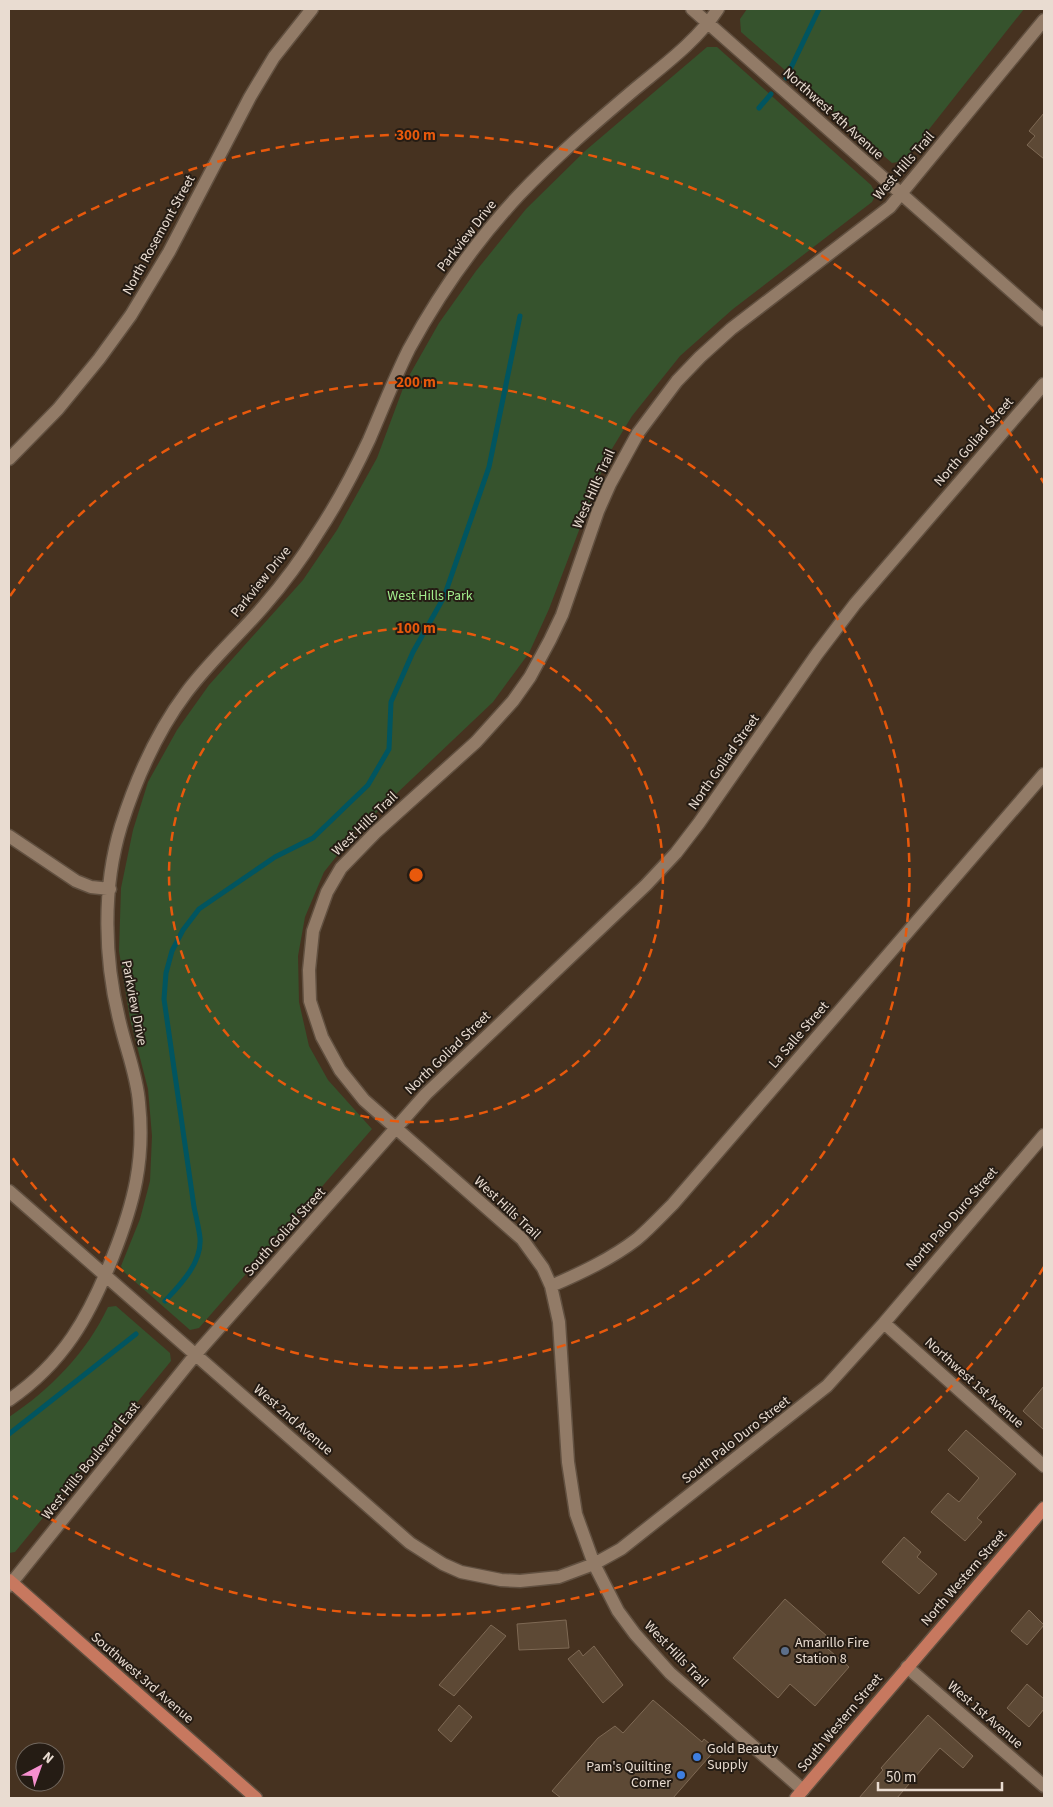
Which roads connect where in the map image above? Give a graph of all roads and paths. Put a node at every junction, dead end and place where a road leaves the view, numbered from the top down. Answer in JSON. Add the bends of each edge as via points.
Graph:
{"nodes":[{"id":1,"x":312,"y":9,"type":"edge"},
{"id":2,"x":692,"y":9,"type":"edge"},
{"id":3,"x":718,"y":9,"type":"edge"},
{"id":4,"x":1044,"y":20,"type":"edge"},
{"id":5,"x":708,"y":23,"type":"junction"},
{"id":6,"x":902,"y":195,"type":"junction"},
{"id":7,"x":1044,"y":320,"type":"edge"},
{"id":8,"x":1044,"y":384,"type":"edge"},
{"id":9,"x":9,"y":459,"type":"edge"},
{"id":10,"x":1044,"y":774,"type":"edge"},
{"id":11,"x":9,"y":836,"type":"edge"},
{"id":12,"x":110,"y":889,"type":"junction"},
{"id":13,"x":396,"y":1128,"type":"junction"},
{"id":14,"x":1044,"y":1135,"type":"edge"},
{"id":15,"x":9,"y":1191,"type":"edge"},
{"id":16,"x":106,"y":1276,"type":"junction"},
{"id":17,"x":552,"y":1286,"type":"junction"},
{"id":18,"x":884,"y":1323,"type":"junction"},
{"id":19,"x":196,"y":1354,"type":"junction"},
{"id":20,"x":9,"y":1400,"type":"edge"},
{"id":21,"x":1044,"y":1466,"type":"edge"},
{"id":22,"x":1044,"y":1508,"type":"edge"},
{"id":23,"x":594,"y":1564,"type":"junction"},
{"id":24,"x":10,"y":1583,"type":"edge"},
{"id":25,"x":907,"y":1667,"type":"junction"},
{"id":26,"x":1044,"y":1786,"type":"edge"},
{"id":27,"x":800,"y":1794,"type":"edge"},
{"id":28,"x":256,"y":1798,"type":"edge"}],
"edges":[{"from":1,"to":9,"type":"street","name":"North Rosemont Street","via":[[274,57],[250,97],[131,315],[58,409]]},
{"from":2,"to":5,"type":"street","name":"Northwest 4th Avenue"},
{"from":3,"to":5,"type":"street","name":"Parkview Drive"},
{"from":4,"to":6,"type":"street","name":"West Hills Trail"},
{"from":5,"to":6,"type":"street","name":"Northwest 4th Avenue"},
{"from":5,"to":12,"type":"street","name":"Parkview Drive","via":[[519,195],[438,300],[405,358],[360,459],[318,533],[281,585],[196,680],[161,732],[128,805]]},
{"from":6,"to":7,"type":"street","name":"Northwest 4th Avenue"},
{"from":6,"to":13,"type":"street","name":"West Hills Trail","via":[[731,329],[677,381],[638,433],[610,484],[562,615],[542,656],[513,701],[476,742],[375,833],[342,868],[327,892],[313,931],[308,970],[310,1001],[322,1037],[340,1070],[364,1100]]},
{"from":8,"to":13,"type":"street","name":"North Goliad Street","via":[[855,604],[676,853],[433,1087]]},
{"from":10,"to":17,"type":"street","name":"La Salle Street","via":[[673,1204],[637,1239],[598,1264]]},
{"from":11,"to":12,"type":"street","via":[[76,881]]},
{"from":12,"to":16,"type":"street","name":"Parkview Drive","via":[[111,974],[139,1100],[141,1154],[132,1203]]},
{"from":13,"to":17,"type":"street","name":"West Hills Trail","via":[[522,1239]]},
{"from":13,"to":19,"type":"street","name":"South Goliad Street"},
{"from":14,"to":18,"type":"street","name":"North Palo Duro Street"},
{"from":15,"to":16,"type":"street","name":"West 2nd Avenue"},
{"from":16,"to":19,"type":"street","name":"West 2nd Avenue"},
{"from":16,"to":20,"type":"street","name":"Parkview Drive","via":[[82,1324],[62,1353]]},
{"from":17,"to":23,"type":"street","name":"West Hills Trail","via":[[559,1322],[571,1486],[576,1514]]},
{"from":18,"to":21,"type":"street","name":"Northwest 1st Avenue"},
{"from":18,"to":23,"type":"street","name":"South Palo Duro Street","via":[[845,1368],[813,1398],[641,1534]]},
{"from":19,"to":23,"type":"street","name":"West 2nd Avenue","via":[[410,1543],[443,1564],[479,1577],[520,1581],[559,1577]]},
{"from":19,"to":24,"type":"street","name":"West Hills Boulevard East"},
{"from":22,"to":25,"type":"main road","name":"North Western Street"},
{"from":23,"to":27,"type":"street","name":"West Hills Trail","via":[[618,1611],[653,1656]]},
{"from":24,"to":28,"type":"main road","name":"Southwest 3rd Avenue"},
{"from":25,"to":26,"type":"street","name":"West 1st Avenue"},
{"from":25,"to":27,"type":"main road","name":"South Western Street"}]}
